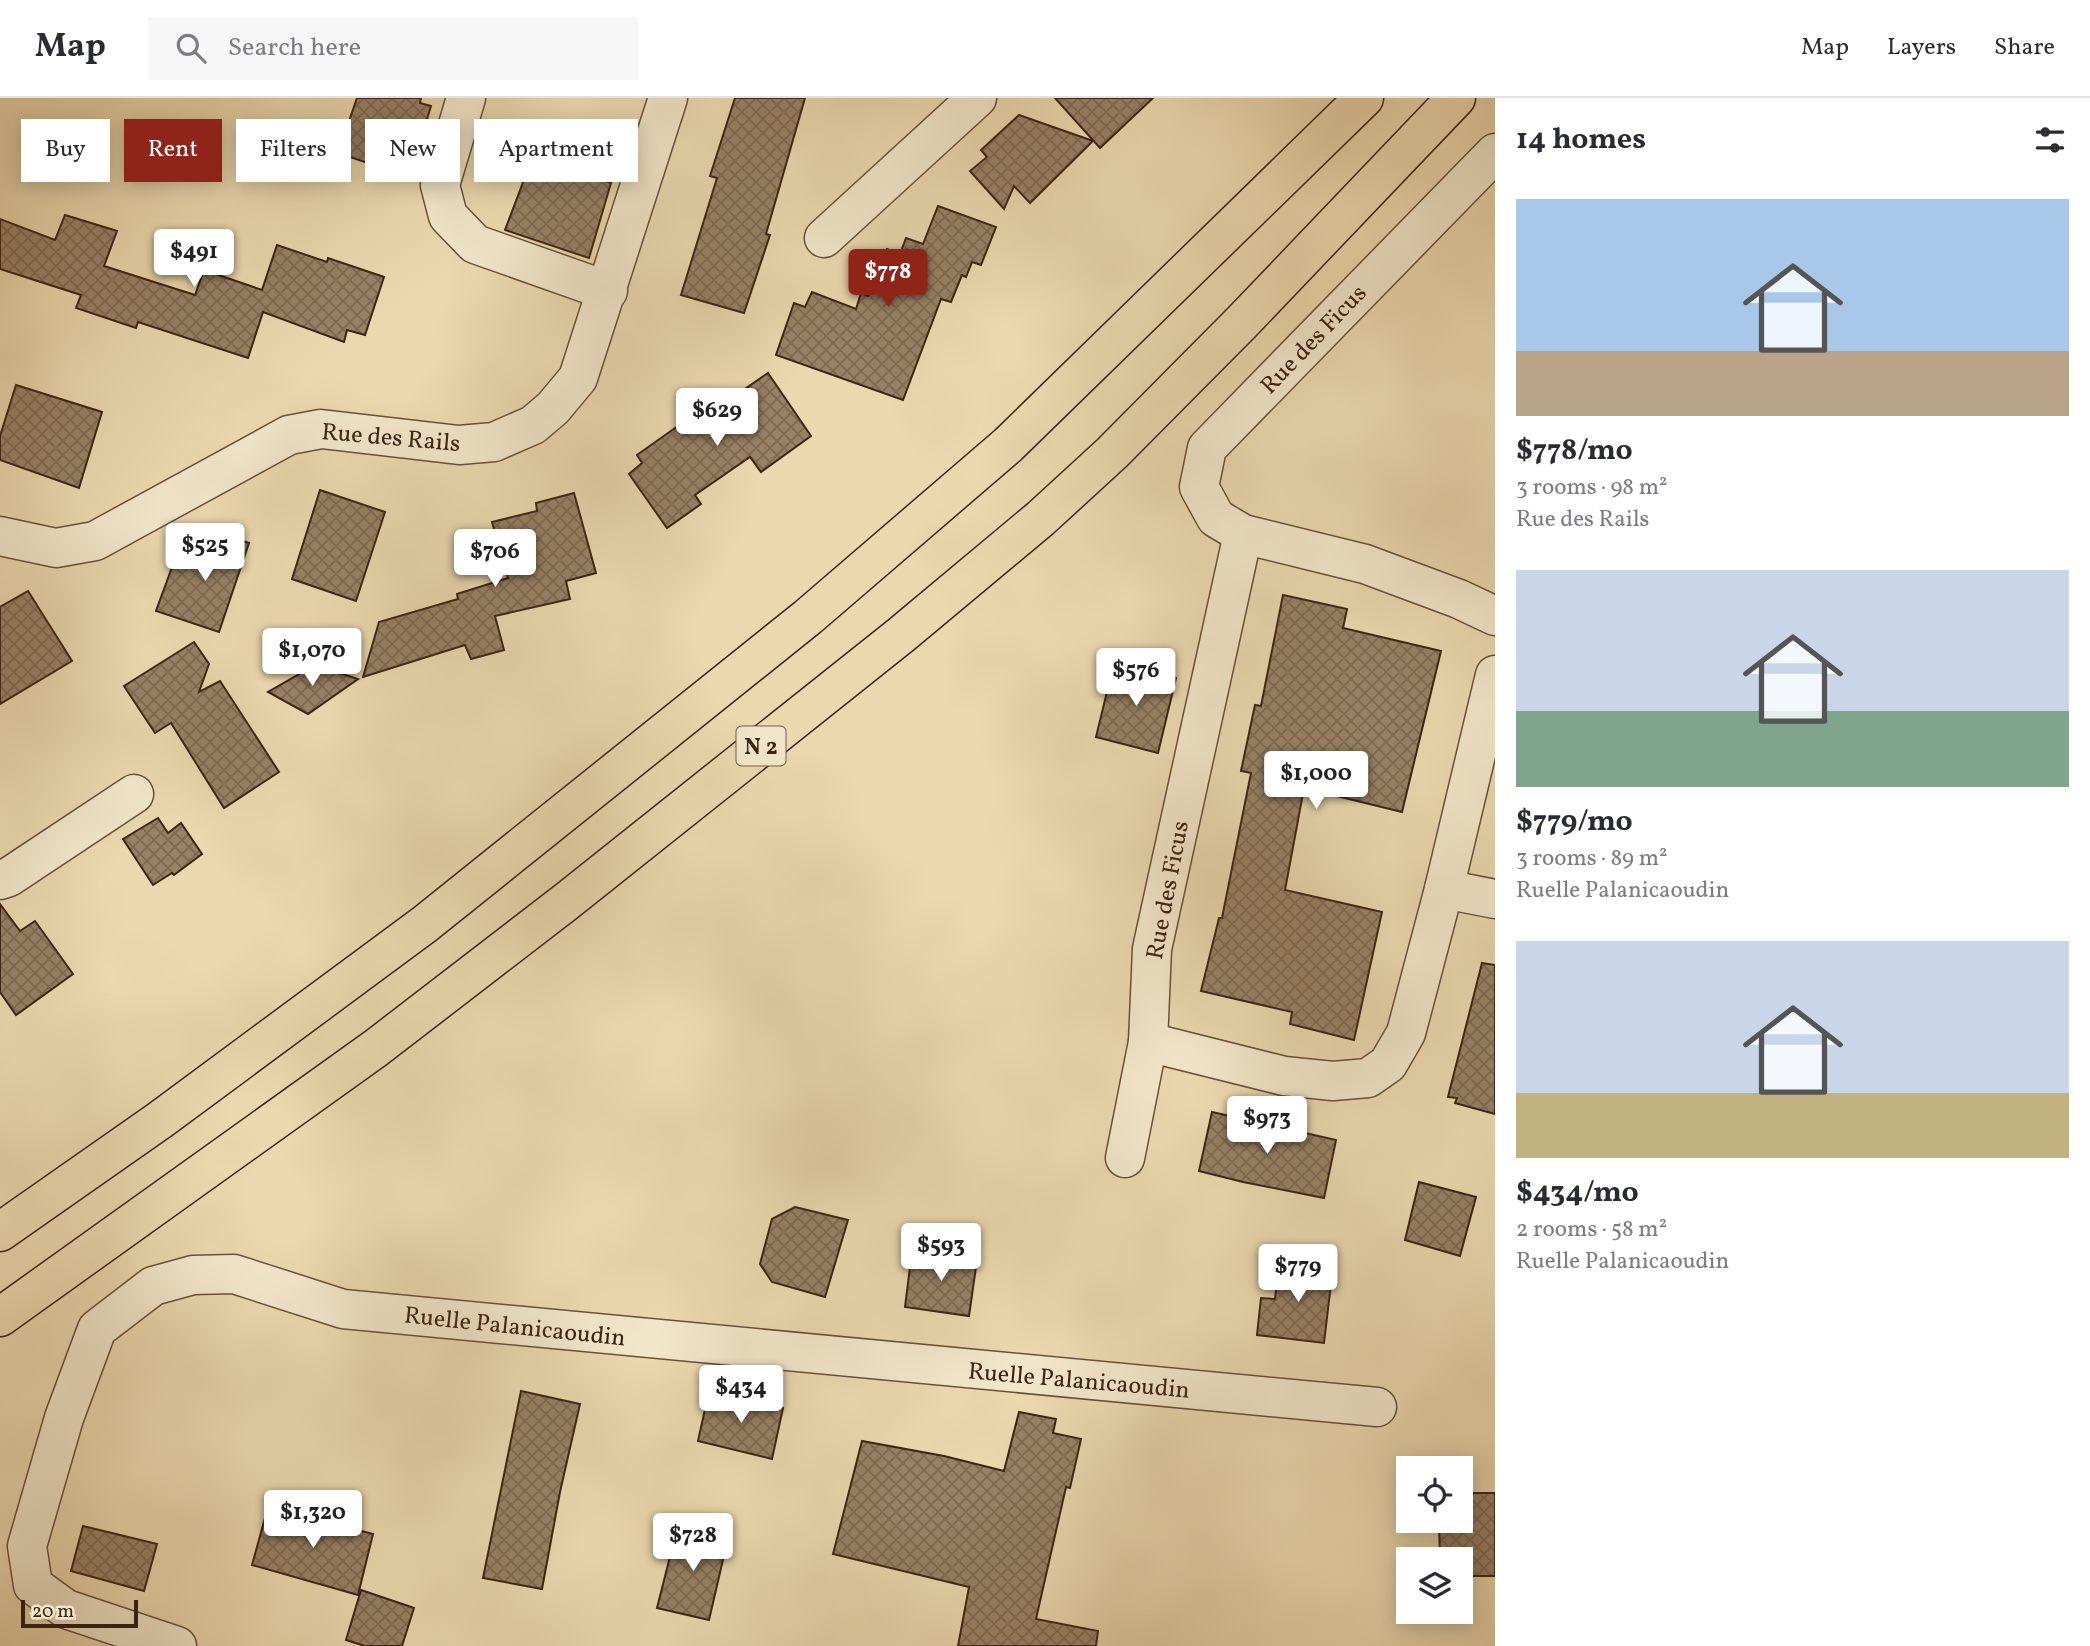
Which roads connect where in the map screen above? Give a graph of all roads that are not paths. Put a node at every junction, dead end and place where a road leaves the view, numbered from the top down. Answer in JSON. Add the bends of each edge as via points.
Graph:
{"nodes":[{"id":1,"x":467,"y":98,"type":"edge"},
{"id":2,"x":668,"y":98,"type":"edge"},
{"id":3,"x":977,"y":98,"type":"edge"},
{"id":4,"x":1364,"y":98,"type":"edge"},
{"id":5,"x":1456,"y":98,"type":"edge"},
{"id":6,"x":1495,"y":153,"type":"edge"},
{"id":7,"x":824,"y":238,"type":"dead end"},
{"id":8,"x":608,"y":291,"type":"junction"},
{"id":9,"x":1243,"y":534,"type":"junction"},
{"id":10,"x":0,"y":536,"type":"edge"},
{"id":11,"x":1495,"y":616,"type":"edge"},
{"id":12,"x":1495,"y":675,"type":"edge"},
{"id":13,"x":134,"y":794,"type":"dead end"},
{"id":14,"x":0,"y":880,"type":"edge"},
{"id":15,"x":1444,"y":889,"type":"junction"},
{"id":16,"x":1495,"y":899,"type":"edge"},
{"id":17,"x":1148,"y":1042,"type":"junction"},
{"id":18,"x":1125,"y":1158,"type":"dead end"},
{"id":19,"x":0,"y":1232,"type":"edge"},
{"id":20,"x":0,"y":1317,"type":"edge"},
{"id":21,"x":1377,"y":1407,"type":"dead end"},
{"id":22,"x":177,"y":1646,"type":"edge"}],
"edges":[{"from":1,"to":8,"type":"street","via":[[440,185],[448,216],[475,244]]},
{"from":2,"to":8,"type":"street","name":"Rue des Rails"},
{"from":3,"to":7,"type":"street"},
{"from":4,"to":19,"type":"highway","via":[[1008,445],[808,617],[425,923],[160,1120]]},
{"from":5,"to":20,"type":"highway","number":"N 2","via":[[1234,330],[1040,519],[901,635],[376,1048]]},
{"from":6,"to":9,"type":"street","name":"Rue des Ficus","via":[[1207,448],[1199,488],[1216,518]]},
{"from":8,"to":10,"type":"street","name":"Rue des Rails","via":[[578,378],[533,425],[494,442],[459,445],[320,429],[289,435],[95,541],[56,548]]},
{"from":9,"to":11,"type":"street","name":"Rue des Ficus","via":[[1364,564]]},
{"from":9,"to":17,"type":"street","name":"Rue des Ficus","via":[[1152,949]]},
{"from":12,"to":15,"type":"street"},
{"from":13,"to":14,"type":"street"},
{"from":15,"to":16,"type":"street"},
{"from":15,"to":17,"type":"street","via":[[1406,1033],[1388,1064],[1368,1078],[1333,1081],[1284,1076]]},
{"from":17,"to":18,"type":"street","name":"Rue des Ficus"},
{"from":21,"to":22,"type":"street","name":"Ruelle Palanicaoudin","via":[[343,1309],[234,1274],[193,1275],[153,1286],[97,1329],[64,1418],[27,1546],[33,1585],[66,1609]]}]}
